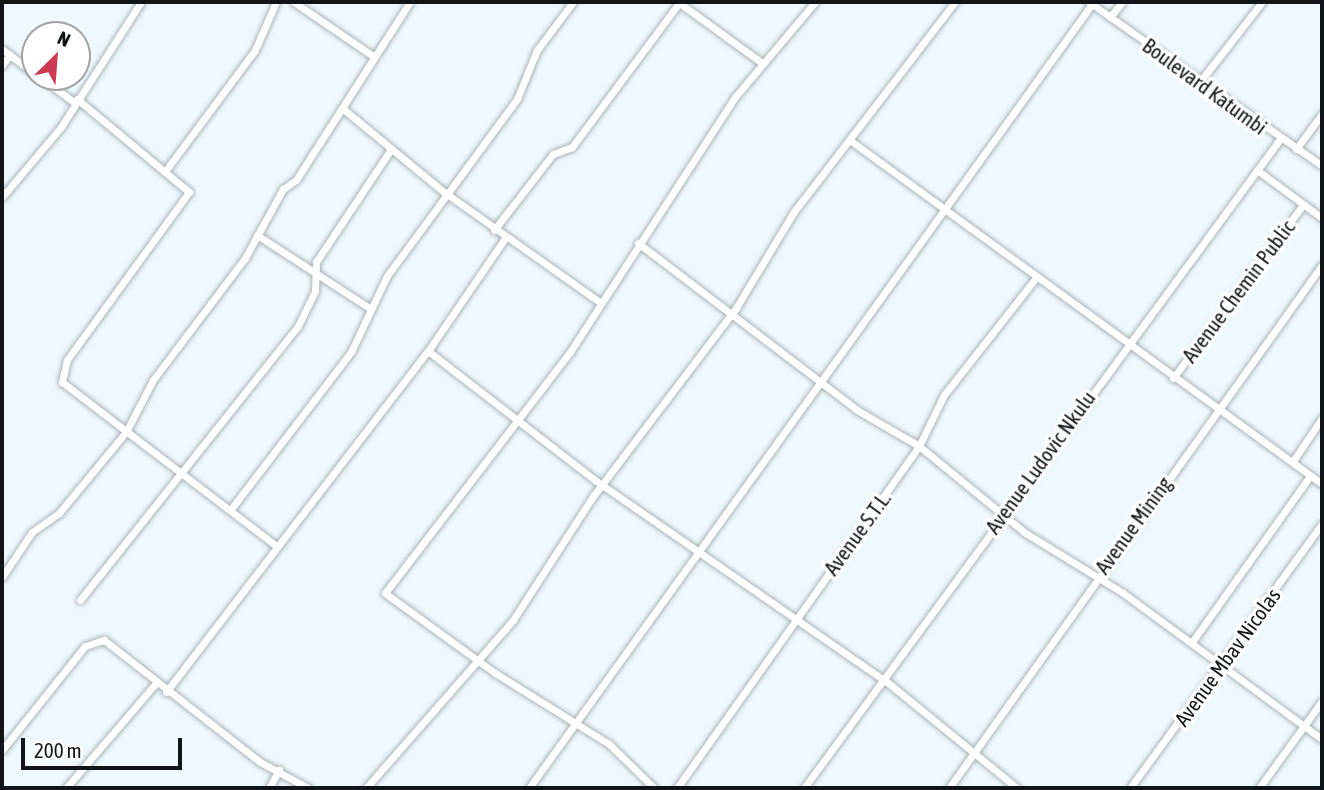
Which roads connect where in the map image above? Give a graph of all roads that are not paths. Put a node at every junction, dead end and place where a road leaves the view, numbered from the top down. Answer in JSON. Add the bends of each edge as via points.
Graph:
{"nodes":[{"id":1,"x":141,"y":2,"type":"edge"},
{"id":2,"x":276,"y":2,"type":"edge"},
{"id":3,"x":294,"y":2,"type":"edge"},
{"id":4,"x":410,"y":2,"type":"edge"},
{"id":5,"x":573,"y":2,"type":"edge"},
{"id":6,"x":678,"y":2,"type":"edge"},
{"id":7,"x":815,"y":2,"type":"edge"},
{"id":8,"x":954,"y":2,"type":"edge"},
{"id":9,"x":1122,"y":2,"type":"edge"},
{"id":10,"x":1262,"y":2,"type":"edge"},
{"id":11,"x":1091,"y":3,"type":"edge"},
{"id":12,"x":1110,"y":17,"type":"junction"},
{"id":13,"x":2,"y":49,"type":"edge"},
{"id":14,"x":10,"y":55,"type":"junction"},
{"id":15,"x":373,"y":56,"type":"junction"},
{"id":16,"x":21,"y":63,"type":"edge"},
{"id":17,"x":762,"y":63,"type":"junction"},
{"id":18,"x":2,"y":65,"type":"edge"},
{"id":19,"x":1199,"y":83,"type":"junction"},
{"id":20,"x":61,"y":91,"type":"edge"},
{"id":21,"x":76,"y":101,"type":"junction"},
{"id":22,"x":342,"y":108,"type":"junction"},
{"id":23,"x":1322,"y":114,"type":"edge"},
{"id":24,"x":1280,"y":139,"type":"junction"},
{"id":25,"x":850,"y":141,"type":"junction"},
{"id":26,"x":391,"y":149,"type":"junction"},
{"id":27,"x":1296,"y":149,"type":"junction"},
{"id":28,"x":1322,"y":166,"type":"edge"},
{"id":29,"x":166,"y":170,"type":"junction"},
{"id":30,"x":1256,"y":170,"type":"junction"},
{"id":31,"x":444,"y":192,"type":"junction"},
{"id":32,"x":2,"y":197,"type":"edge"},
{"id":33,"x":1303,"y":205,"type":"junction"},
{"id":34,"x":946,"y":209,"type":"junction"},
{"id":35,"x":1322,"y":218,"type":"edge"},
{"id":36,"x":494,"y":230,"type":"junction"},
{"id":37,"x":257,"y":235,"type":"junction"},
{"id":38,"x":505,"y":238,"type":"junction"},
{"id":39,"x":638,"y":243,"type":"junction"},
{"id":40,"x":1322,"y":265,"type":"edge"},
{"id":41,"x":317,"y":279,"type":"junction"},
{"id":42,"x":1035,"y":279,"type":"junction"},
{"id":43,"x":601,"y":303,"type":"junction"},
{"id":44,"x":371,"y":309,"type":"junction"},
{"id":45,"x":730,"y":316,"type":"junction"},
{"id":46,"x":1126,"y":345,"type":"junction"},
{"id":47,"x":428,"y":351,"type":"junction"},
{"id":48,"x":1173,"y":378,"type":"junction"},
{"id":49,"x":821,"y":383,"type":"junction"},
{"id":50,"x":1220,"y":408,"type":"junction"},
{"id":51,"x":1322,"y":418,"type":"edge"},
{"id":52,"x":516,"y":419,"type":"junction"},
{"id":53,"x":126,"y":432,"type":"junction"},
{"id":54,"x":919,"y":446,"type":"junction"},
{"id":55,"x":1293,"y":461,"type":"junction"},
{"id":56,"x":184,"y":474,"type":"junction"},
{"id":57,"x":1310,"y":476,"type":"junction"},
{"id":58,"x":1322,"y":484,"type":"edge"},
{"id":59,"x":603,"y":485,"type":"junction"},
{"id":60,"x":230,"y":509,"type":"junction"},
{"id":61,"x":1001,"y":513,"type":"junction"},
{"id":62,"x":1322,"y":524,"type":"edge"},
{"id":63,"x":274,"y":544,"type":"junction"},
{"id":64,"x":700,"y":551,"type":"junction"},
{"id":65,"x":2,"y":577,"type":"edge"},
{"id":66,"x":1096,"y":578,"type":"junction"},
{"id":67,"x":80,"y":600,"type":"dead end"},
{"id":68,"x":797,"y":617,"type":"junction"},
{"id":69,"x":1192,"y":642,"type":"junction"},
{"id":70,"x":477,"y":659,"type":"junction"},
{"id":71,"x":1225,"y":666,"type":"junction"},
{"id":72,"x":887,"y":682,"type":"junction"},
{"id":73,"x":155,"y":684,"type":"junction"},
{"id":74,"x":166,"y":692,"type":"junction"},
{"id":75,"x":1322,"y":701,"type":"edge"},
{"id":76,"x":574,"y":725,"type":"junction"},
{"id":77,"x":1305,"y":725,"type":"junction"},
{"id":78,"x":1322,"y":739,"type":"edge"},
{"id":79,"x":2,"y":750,"type":"edge"},
{"id":80,"x":977,"y":752,"type":"junction"},
{"id":81,"x":279,"y":770,"type":"junction"},
{"id":82,"x":66,"y":788,"type":"edge"},
{"id":83,"x":269,"y":788,"type":"edge"},
{"id":84,"x":308,"y":788,"type":"edge"},
{"id":85,"x":366,"y":788,"type":"edge"},
{"id":86,"x":528,"y":788,"type":"edge"},
{"id":87,"x":654,"y":788,"type":"edge"},
{"id":88,"x":677,"y":788,"type":"edge"},
{"id":89,"x":804,"y":788,"type":"edge"},
{"id":90,"x":949,"y":788,"type":"edge"},
{"id":91,"x":1017,"y":788,"type":"edge"},
{"id":92,"x":1130,"y":788,"type":"edge"},
{"id":93,"x":1259,"y":788,"type":"edge"}],
"edges":[{"from":1,"to":21,"type":"street"},
{"from":2,"to":29,"type":"street","via":[[255,50]]},
{"from":3,"to":15,"type":"street"},
{"from":4,"to":15,"type":"street"},
{"from":5,"to":31,"type":"street","via":[[537,50],[517,99]]},
{"from":6,"to":17,"type":"street"},
{"from":6,"to":36,"type":"street","via":[[572,147],[552,155]]},
{"from":7,"to":17,"type":"street"},
{"from":8,"to":25,"type":"street"},
{"from":9,"to":12,"type":"street"},
{"from":10,"to":19,"type":"street"},
{"from":11,"to":12,"type":"street","name":"Boulevard Katumbi"},
{"from":11,"to":34,"type":"street"},
{"from":12,"to":19,"type":"street","name":"Boulevard Katumbi"},
{"from":13,"to":14,"type":"street"},
{"from":14,"to":16,"type":"street"},
{"from":14,"to":18,"type":"street"},
{"from":15,"to":22,"type":"street"},
{"from":17,"to":39,"type":"street"},
{"from":19,"to":24,"type":"street","name":"Boulevard Katumbi"},
{"from":20,"to":21,"type":"street"},
{"from":21,"to":29,"type":"street"},
{"from":21,"to":32,"type":"street"},
{"from":22,"to":26,"type":"street"},
{"from":22,"to":37,"type":"street"},
{"from":23,"to":27,"type":"street"},
{"from":24,"to":27,"type":"street","name":"Boulevard Katumbi"},
{"from":24,"to":30,"type":"street","name":"Avenue Ludovic Nkulu"},
{"from":25,"to":34,"type":"street"},
{"from":25,"to":45,"type":"street","via":[[793,213]]},
{"from":26,"to":31,"type":"street"},
{"from":26,"to":41,"type":"street","via":[[316,262]]},
{"from":27,"to":28,"type":"street","name":"Boulevard Katumbi"},
{"from":29,"to":53,"type":"street","via":[[185,185],[185,200],[61,374],[70,391]]},
{"from":30,"to":33,"type":"street"},
{"from":30,"to":46,"type":"street","name":"Avenue Ludovic Nkulu"},
{"from":31,"to":36,"type":"street"},
{"from":31,"to":44,"type":"street"},
{"from":33,"to":35,"type":"street"},
{"from":33,"to":48,"type":"street","name":"Avenue Chemin Public"},
{"from":34,"to":42,"type":"street"},
{"from":34,"to":49,"type":"street"},
{"from":36,"to":38,"type":"street"},
{"from":37,"to":41,"type":"street"},
{"from":37,"to":53,"type":"street","via":[[153,380]]},
{"from":38,"to":43,"type":"street"},
{"from":38,"to":47,"type":"street"},
{"from":39,"to":43,"type":"street"},
{"from":39,"to":45,"type":"street"},
{"from":40,"to":50,"type":"street","name":"Avenue Mining"},
{"from":41,"to":44,"type":"street"},
{"from":41,"to":56,"type":"street","via":[[299,326]]},
{"from":42,"to":46,"type":"street"},
{"from":42,"to":54,"type":"street","name":"Avenue S.T.L.","via":[[944,395]]},
{"from":43,"to":52,"type":"street"},
{"from":44,"to":60,"type":"street","via":[[351,352]]},
{"from":45,"to":49,"type":"street"},
{"from":45,"to":59,"type":"street"},
{"from":46,"to":48,"type":"street"},
{"from":46,"to":61,"type":"street","name":"Avenue Ludovic Nkulu"},
{"from":47,"to":52,"type":"street"},
{"from":47,"to":63,"type":"street"},
{"from":48,"to":50,"type":"street"},
{"from":49,"to":54,"type":"street"},
{"from":49,"to":64,"type":"street"},
{"from":50,"to":55,"type":"street"},
{"from":50,"to":66,"type":"street","name":"Avenue Mining"},
{"from":51,"to":55,"type":"street"},
{"from":52,"to":59,"type":"street"},
{"from":52,"to":70,"type":"street","via":[[385,593]]},
{"from":53,"to":56,"type":"street"},
{"from":53,"to":65,"type":"street","via":[[59,513],[32,532]]},
{"from":54,"to":61,"type":"street"},
{"from":54,"to":68,"type":"street","name":"Avenue S.T.L."},
{"from":55,"to":57,"type":"street"},
{"from":56,"to":60,"type":"street"},
{"from":56,"to":67,"type":"street"},
{"from":57,"to":58,"type":"street"},
{"from":57,"to":69,"type":"street"},
{"from":59,"to":64,"type":"street"},
{"from":59,"to":70,"type":"street","via":[[513,620]]},
{"from":60,"to":63,"type":"street"},
{"from":61,"to":66,"type":"street"},
{"from":61,"to":72,"type":"street","name":"Avenue Ludovic Nkulu"},
{"from":62,"to":71,"type":"street","name":"Avenue Mbav Nicolas"},
{"from":63,"to":74,"type":"street"},
{"from":64,"to":68,"type":"street"},
{"from":64,"to":76,"type":"street"},
{"from":66,"to":69,"type":"street"},
{"from":66,"to":80,"type":"street","name":"Avenue Mining"},
{"from":68,"to":72,"type":"street"},
{"from":68,"to":88,"type":"street","name":"Avenue S.T.L."},
{"from":69,"to":71,"type":"street"},
{"from":70,"to":76,"type":"street"},
{"from":70,"to":85,"type":"street","via":[[429,723]]},
{"from":71,"to":77,"type":"street"},
{"from":71,"to":92,"type":"street","name":"Avenue Mbav Nicolas"},
{"from":72,"to":80,"type":"street"},
{"from":72,"to":89,"type":"street","name":"Avenue Ludovic Nkulu"},
{"from":73,"to":74,"type":"street"},
{"from":73,"to":79,"type":"street","via":[[104,640],[92,639]]},
{"from":73,"to":82,"type":"street"},
{"from":74,"to":81,"type":"street"},
{"from":75,"to":77,"type":"street"},
{"from":76,"to":86,"type":"street"},
{"from":76,"to":87,"type":"street","via":[[609,744]]},
{"from":77,"to":78,"type":"street"},
{"from":77,"to":93,"type":"street"},
{"from":80,"to":90,"type":"street","name":"Avenue Mining"},
{"from":80,"to":91,"type":"street"},
{"from":81,"to":83,"type":"street"},
{"from":81,"to":84,"type":"street"}]}
